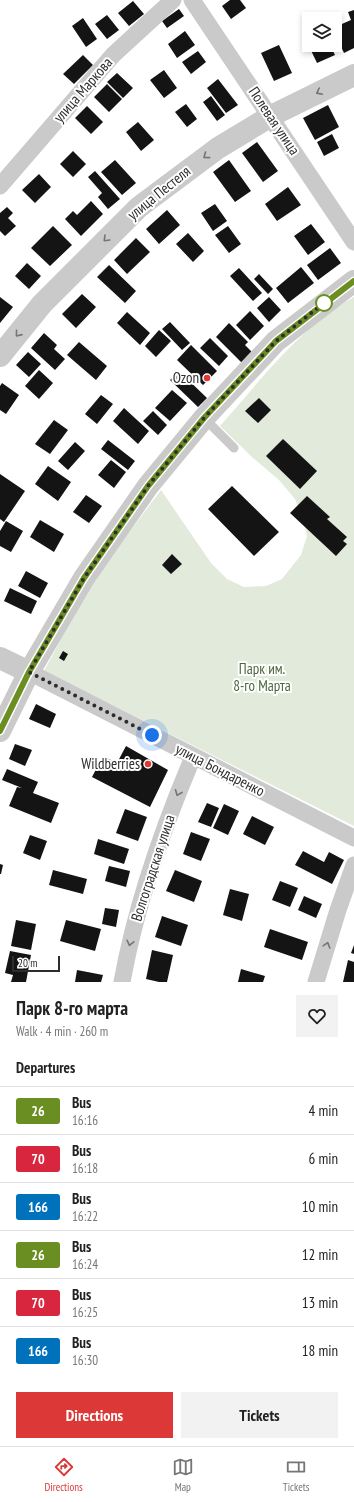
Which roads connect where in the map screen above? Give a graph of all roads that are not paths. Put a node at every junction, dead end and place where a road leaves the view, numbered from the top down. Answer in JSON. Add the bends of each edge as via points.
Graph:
{"nodes":[{"id":1,"x":172,"y":0,"type":"edge"},
{"id":2,"x":192,"y":0,"type":"edge"},
{"id":3,"x":354,"y":75,"type":"edge"},
{"id":4,"x":271,"y":116,"type":"junction"},
{"id":5,"x":0,"y":186,"type":"edge"},
{"id":6,"x":354,"y":242,"type":"edge"},
{"id":7,"x":354,"y":281,"type":"edge"},
{"id":8,"x":0,"y":356,"type":"edge"},
{"id":9,"x":204,"y":418,"type":"junction"},
{"id":10,"x":234,"y":448,"type":"dead end"},
{"id":11,"x":0,"y":658,"type":"edge"},
{"id":12,"x":29,"y":672,"type":"junction"},
{"id":13,"x":0,"y":731,"type":"edge"},
{"id":14,"x":193,"y":757,"type":"junction"},
{"id":15,"x":354,"y":838,"type":"edge"},
{"id":16,"x":354,"y":865,"type":"edge"},
{"id":17,"x":122,"y":982,"type":"edge"},
{"id":18,"x":316,"y":982,"type":"edge"}],
"edges":[{"from":1,"to":5,"type":"street","name":"улица Маркова","via":[[113,55]]},
{"from":2,"to":4,"type":"street","name":"Полевая улица"},
{"from":3,"to":4,"type":"street","name":"улица Пестеля","one_way":true},
{"from":4,"to":6,"type":"street","name":"Полевая улица"},
{"from":4,"to":8,"type":"street","name":"улица Пестеля","one_way":true,"via":[[218,148],[138,207],[42,304]]},
{"from":7,"to":9,"type":"street","via":[[276,341]]},
{"from":9,"to":10,"type":"lane"},
{"from":9,"to":12,"type":"street","via":[[115,531]]},
{"from":11,"to":12,"type":"street","name":"улица Бондаренко"},
{"from":12,"to":13,"type":"street"},
{"from":12,"to":14,"type":"street","name":"улица Бондаренко"},
{"from":14,"to":15,"type":"street","name":"улица Бондаренко"},
{"from":14,"to":17,"type":"street","name":"Волгоградская улица","one_way":true,"via":[[156,850],[136,915]]},
{"from":18,"to":16,"type":"street","one_way":true}]}
